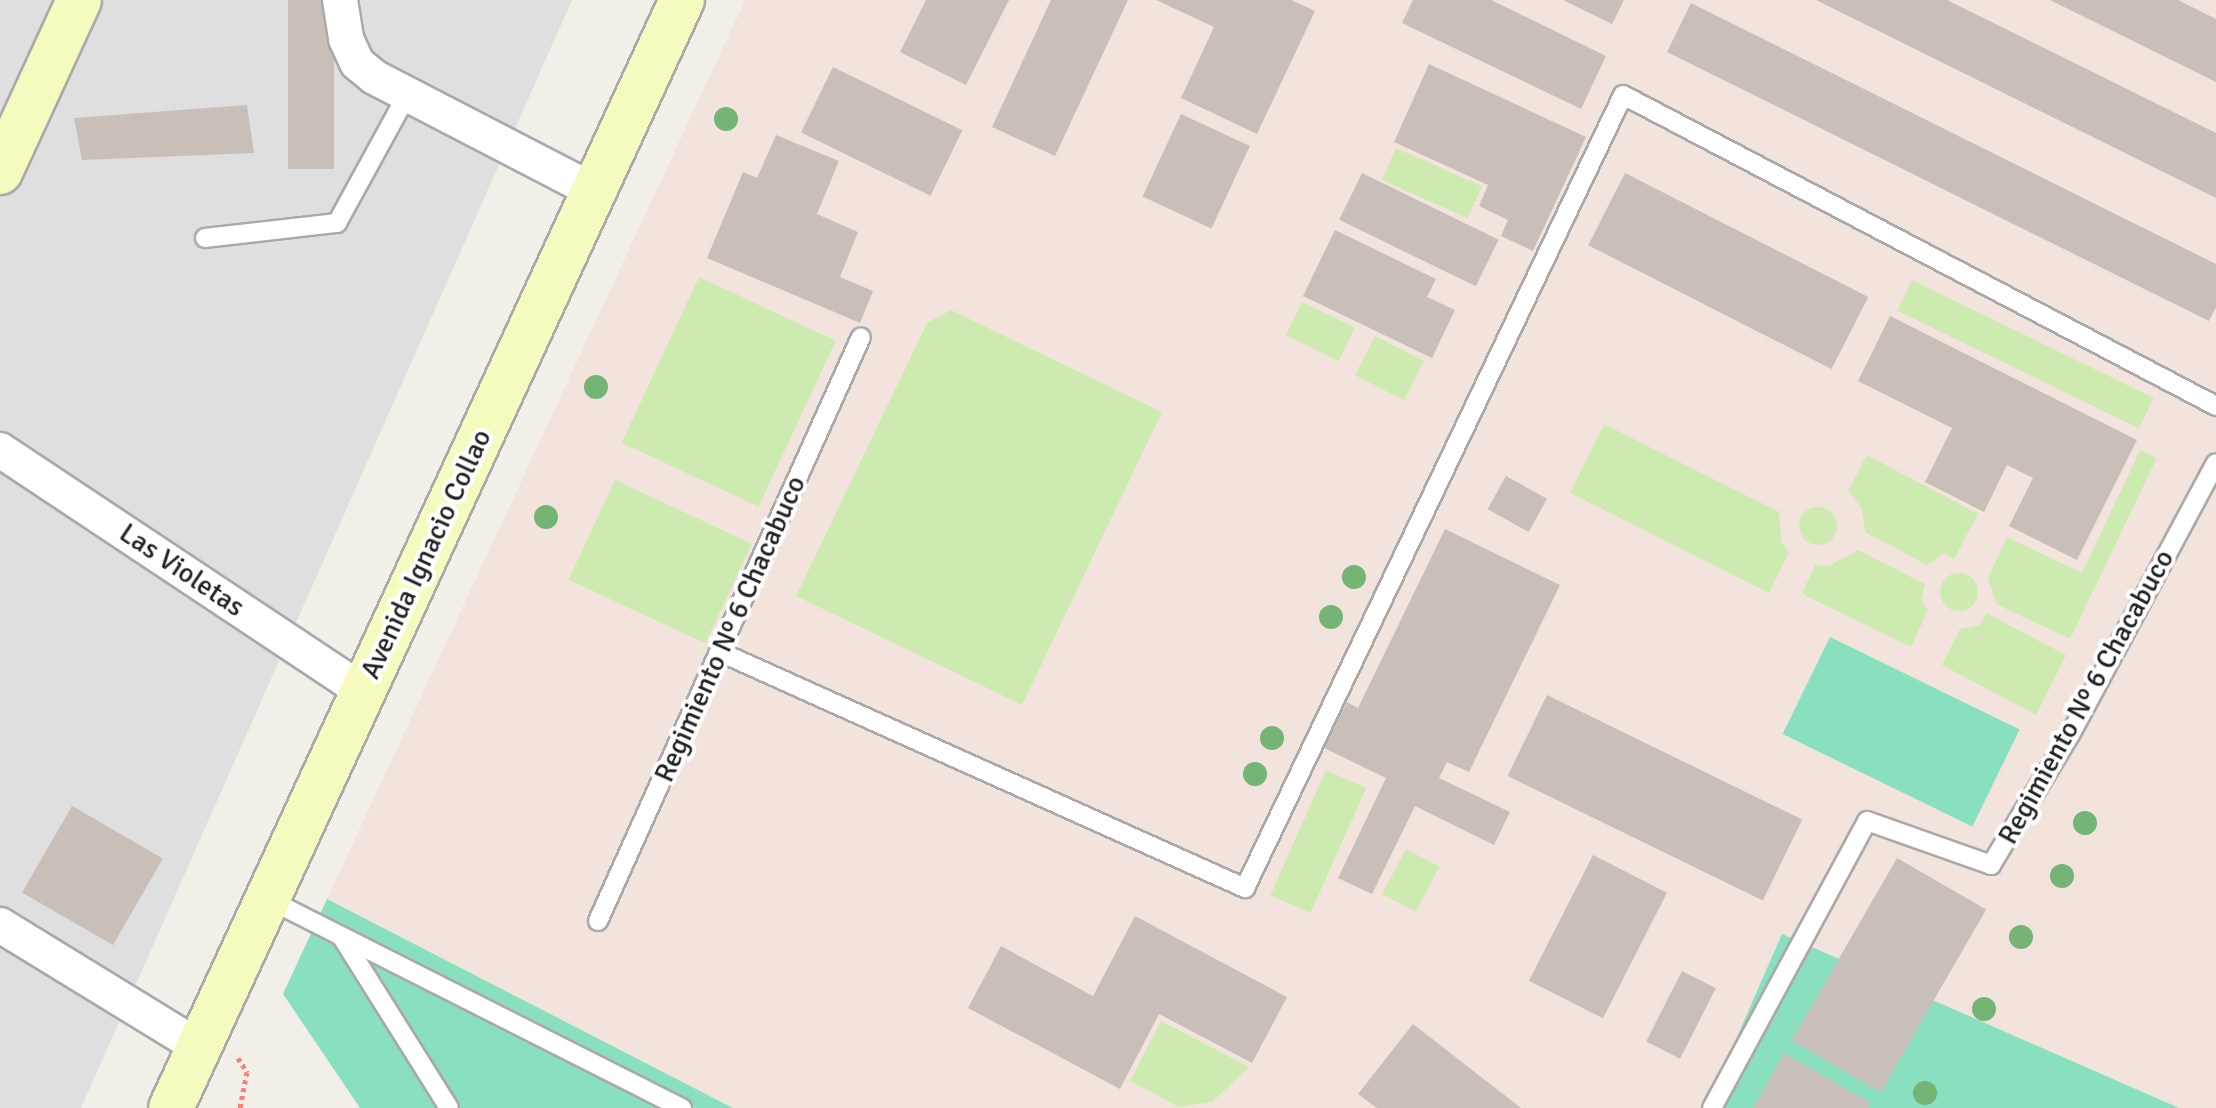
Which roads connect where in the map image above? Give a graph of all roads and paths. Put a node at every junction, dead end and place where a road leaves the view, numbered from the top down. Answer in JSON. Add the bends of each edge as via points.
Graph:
{"nodes":[{"id":1,"x":79,"y":0,"type":"edge"},
{"id":2,"x":340,"y":0,"type":"edge"},
{"id":3,"x":682,"y":0,"type":"edge"},
{"id":4,"x":407,"y":95,"type":"junction"},
{"id":5,"x":0,"y":172,"type":"edge"},
{"id":6,"x":594,"y":191,"type":"junction"},
{"id":7,"x":205,"y":238,"type":"dead end"},
{"id":8,"x":861,"y":337,"type":"dead end"},
{"id":9,"x":2216,"y":406,"type":"edge"},
{"id":10,"x":0,"y":450,"type":"edge"},
{"id":11,"x":2216,"y":463,"type":"edge"},
{"id":12,"x":720,"y":652,"type":"junction"},
{"id":13,"x":363,"y":691,"type":"junction"},
{"id":14,"x":268,"y":899,"type":"junction"},
{"id":15,"x":598,"y":921,"type":"dead end"},
{"id":16,"x":0,"y":925,"type":"edge"},
{"id":17,"x":341,"y":937,"type":"junction"},
{"id":18,"x":199,"y":1047,"type":"junction"},
{"id":19,"x":171,"y":1108,"type":"edge"},
{"id":20,"x":449,"y":1108,"type":"edge"},
{"id":21,"x":682,"y":1108,"type":"edge"},
{"id":22,"x":1712,"y":1108,"type":"edge"}],
"edges":[{"from":1,"to":5,"type":"main road"},
{"from":2,"to":4,"type":"street","via":[[346,39],[357,63]]},
{"from":3,"to":6,"type":"main road","name":"Avenida Ignacio Collao"},
{"from":4,"to":6,"type":"street"},
{"from":4,"to":7,"type":"lane","via":[[337,223]]},
{"from":6,"to":13,"type":"main road","name":"Avenida Ignacio Collao"},
{"from":8,"to":12,"type":"lane","name":"Regimiento Nº 6 Chacabuco"},
{"from":9,"to":12,"type":"lane","via":[[1623,95],[1245,888]]},
{"from":10,"to":13,"type":"street","name":"Las Violetas"},
{"from":11,"to":22,"type":"lane","name":"Regimiento Nº 6 Chacabuco","via":[[2071,733],[1991,865],[1867,821]]},
{"from":12,"to":15,"type":"lane","name":"Regimiento Nº 6 Chacabuco"},
{"from":13,"to":14,"type":"main road","name":"Avenida Ignacio Collao"},
{"from":14,"to":17,"type":"lane"},
{"from":14,"to":18,"type":"main road","name":"Avenida Ignacio Collao"},
{"from":16,"to":18,"type":"street"},
{"from":17,"to":20,"type":"lane"},
{"from":17,"to":21,"type":"lane"},
{"from":18,"to":19,"type":"main road","name":"Avenida Ignacio Collao"}]}
